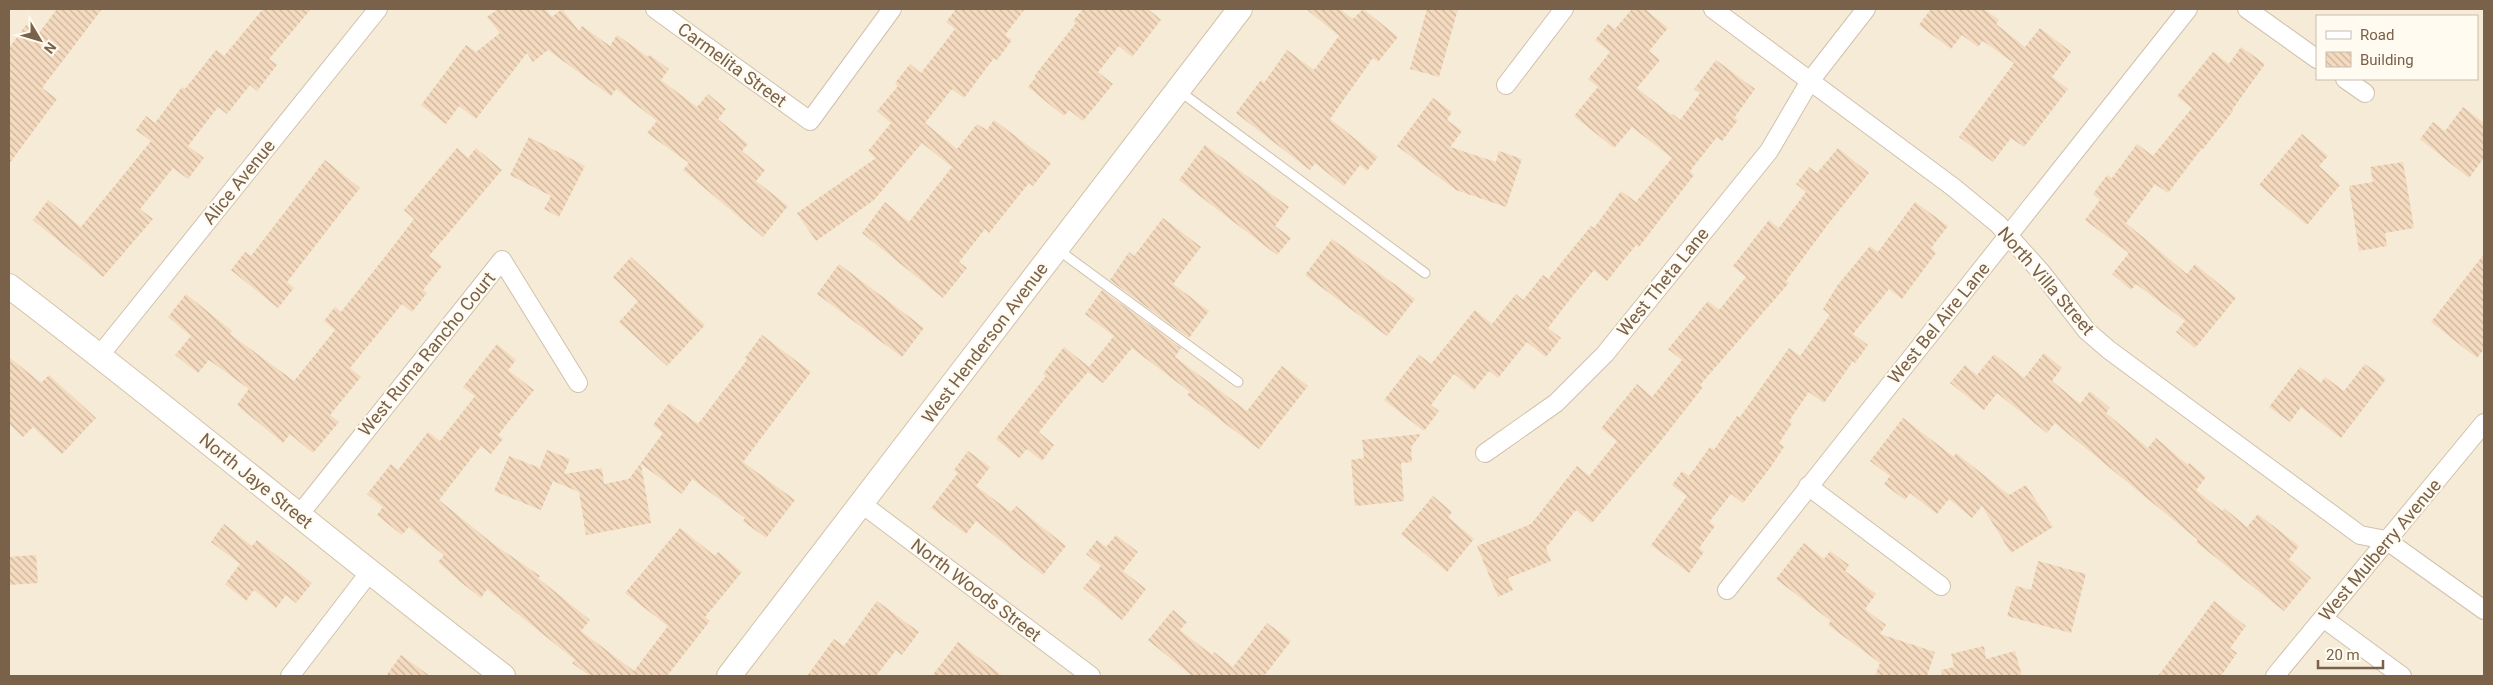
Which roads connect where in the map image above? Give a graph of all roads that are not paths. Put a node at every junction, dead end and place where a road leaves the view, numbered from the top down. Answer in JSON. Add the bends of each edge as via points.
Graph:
{"nodes":[{"id":1,"x":378,"y":9,"type":"edge"},
{"id":2,"x":655,"y":9,"type":"edge"},
{"id":3,"x":892,"y":9,"type":"edge"},
{"id":4,"x":1240,"y":9,"type":"edge"},
{"id":5,"x":1564,"y":9,"type":"edge"},
{"id":6,"x":1713,"y":9,"type":"edge"},
{"id":7,"x":1866,"y":9,"type":"edge"},
{"id":8,"x":2188,"y":9,"type":"edge"},
{"id":9,"x":2247,"y":9,"type":"edge"},
{"id":10,"x":2316,"y":57,"type":"edge"},
{"id":11,"x":2346,"y":80,"type":"edge"},
{"id":12,"x":1810,"y":81,"type":"junction"},
{"id":13,"x":1506,"y":84,"type":"dead end"},
{"id":14,"x":1178,"y":90,"type":"junction"},
{"id":15,"x":2365,"y":93,"type":"dead end"},
{"id":16,"x":2009,"y":235,"type":"junction"},
{"id":17,"x":1056,"y":249,"type":"junction"},
{"id":18,"x":1425,"y":273,"type":"dead end"},
{"id":19,"x":9,"y":286,"type":"edge"},
{"id":20,"x":100,"y":355,"type":"junction"},
{"id":21,"x":1238,"y":382,"type":"dead end"},
{"id":22,"x":578,"y":383,"type":"dead end"},
{"id":23,"x":2484,"y":424,"type":"edge"},
{"id":24,"x":1485,"y":453,"type":"dead end"},
{"id":25,"x":1808,"y":486,"type":"junction"},
{"id":26,"x":862,"y":504,"type":"junction"},
{"id":27,"x":299,"y":515,"type":"junction"},
{"id":28,"x":2386,"y":540,"type":"junction"},
{"id":29,"x":368,"y":573,"type":"junction"},
{"id":30,"x":1941,"y":586,"type":"dead end"},
{"id":31,"x":1727,"y":590,"type":"dead end"},
{"id":32,"x":2484,"y":610,"type":"edge"},
{"id":33,"x":2323,"y":618,"type":"junction"},
{"id":34,"x":290,"y":676,"type":"edge"},
{"id":35,"x":503,"y":676,"type":"edge"},
{"id":36,"x":729,"y":676,"type":"edge"},
{"id":37,"x":1091,"y":676,"type":"edge"},
{"id":38,"x":2276,"y":676,"type":"edge"},
{"id":39,"x":2402,"y":676,"type":"edge"}],
"edges":[{"from":1,"to":20,"type":"street","name":"Alice Avenue"},
{"from":2,"to":3,"type":"street","name":"Carmelita Street","via":[[810,121]]},
{"from":4,"to":14,"type":"main road","name":"West Henderson Avenue"},
{"from":5,"to":13,"type":"street"},
{"from":6,"to":12,"type":"street","name":"North Villa Street"},
{"from":7,"to":12,"type":"street","name":"West Theta Lane"},
{"from":8,"to":16,"type":"street","name":"West Bel Aire Lane"},
{"from":9,"to":10,"type":"street"},
{"from":11,"to":15,"type":"street"},
{"from":12,"to":16,"type":"street","name":"North Villa Street","via":[[1953,187]]},
{"from":12,"to":24,"type":"street","name":"West Theta Lane","via":[[1769,151],[1605,354],[1556,403]]},
{"from":14,"to":17,"type":"main road","name":"West Henderson Avenue"},
{"from":14,"to":18,"type":"lane"},
{"from":16,"to":25,"type":"street","name":"West Bel Aire Lane"},
{"from":16,"to":28,"type":"street","name":"North Villa Street","via":[[2082,325],[2109,350],[2360,535]]},
{"from":17,"to":21,"type":"lane"},
{"from":17,"to":26,"type":"main road","name":"West Henderson Avenue"},
{"from":19,"to":20,"type":"main road","name":"North Jaye Street"},
{"from":20,"to":27,"type":"main road","name":"North Jaye Street"},
{"from":22,"to":27,"type":"street","name":"West Ruma Rancho Court","via":[[502,260]]},
{"from":23,"to":28,"type":"street","name":"West Mulberry Avenue"},
{"from":25,"to":30,"type":"street"},
{"from":25,"to":31,"type":"street","name":"West Bel Aire Lane"},
{"from":26,"to":36,"type":"main road","name":"West Henderson Avenue"},
{"from":26,"to":37,"type":"street","name":"North Woods Street"},
{"from":27,"to":29,"type":"main road","name":"North Jaye Street"},
{"from":28,"to":32,"type":"street"},
{"from":28,"to":33,"type":"street","name":"West Mulberry Avenue"},
{"from":29,"to":34,"type":"street"},
{"from":29,"to":35,"type":"main road","name":"North Jaye Street"},
{"from":33,"to":38,"type":"street","name":"West Mulberry Avenue"},
{"from":33,"to":39,"type":"street"}]}
